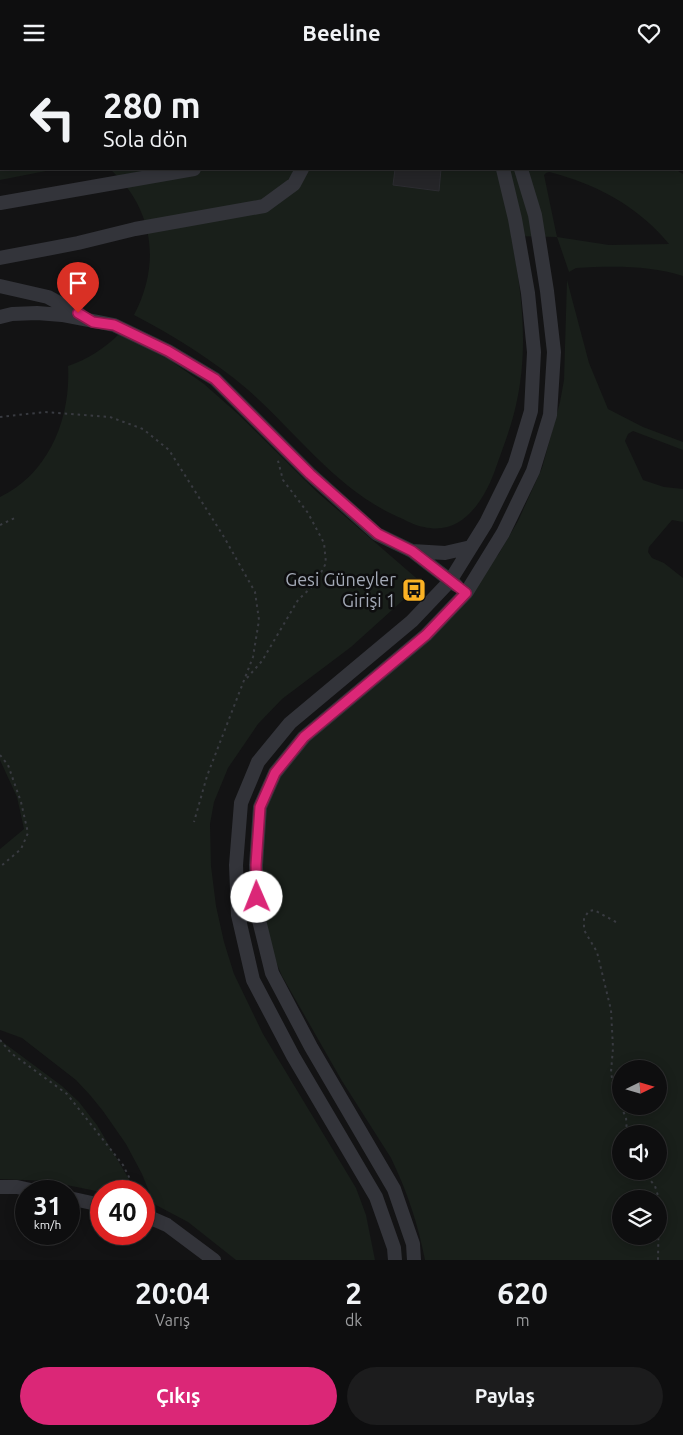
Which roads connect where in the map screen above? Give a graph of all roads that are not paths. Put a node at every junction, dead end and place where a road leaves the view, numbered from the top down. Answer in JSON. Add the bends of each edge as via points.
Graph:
{"nodes":[{"id":1,"x":188,"y":170,"type":"edge"},
{"id":2,"x":301,"y":170,"type":"edge"},
{"id":3,"x":503,"y":170,"type":"edge"},
{"id":4,"x":521,"y":170,"type":"edge"},
{"id":5,"x":0,"y":203,"type":"edge"},
{"id":6,"x":0,"y":258,"type":"edge"},
{"id":7,"x":0,"y":286,"type":"edge"},
{"id":8,"x":4,"y":314,"type":"edge"},
{"id":9,"x":93,"y":322,"type":"junction"},
{"id":10,"x":471,"y":547,"type":"junction"},
{"id":11,"x":412,"y":551,"type":"junction"},
{"id":12,"x":450,"y":581,"type":"junction"},
{"id":13,"x":466,"y":593,"type":"junction"},
{"id":14,"x":0,"y":1187,"type":"edge"},
{"id":15,"x":15,"y":1187,"type":"edge"},
{"id":16,"x":155,"y":1220,"type":"edge"},
{"id":17,"x":214,"y":1260,"type":"edge"},
{"id":18,"x":395,"y":1260,"type":"edge"},
{"id":19,"x":414,"y":1260,"type":"edge"}],
"edges":[{"from":1,"to":5,"type":"street"},
{"from":2,"to":6,"type":"street","via":[[294,184],[264,206]]},
{"from":3,"to":10,"type":"street","via":[[528,293],[534,352],[531,411],[515,464]]},
{"from":4,"to":13,"type":"street","via":[[535,215],[548,291],[554,352],[550,415],[533,471],[503,533]]},
{"from":7,"to":9,"type":"street","via":[[48,297]]},
{"from":8,"to":9,"type":"street","via":[[54,314]]},
{"from":9,"to":11,"type":"street","via":[[114,325],[168,351],[215,379],[310,474],[378,534]]},
{"from":10,"to":11,"type":"street","via":[[445,553]]},
{"from":10,"to":12,"type":"street"},
{"from":11,"to":12,"type":"street"},
{"from":12,"to":13,"type":"street"},
{"from":12,"to":18,"type":"street","via":[[412,621],[290,723],[258,762],[240,812],[236,865],[238,915],[253,980],[376,1197],[394,1248]]},
{"from":13,"to":19,"type":"street","via":[[426,635],[304,737],[275,773],[260,807],[257,912],[272,973],[394,1189],[413,1244]]},
{"from":14,"to":15,"type":"street"},
{"from":16,"to":17,"type":"street"}]}
